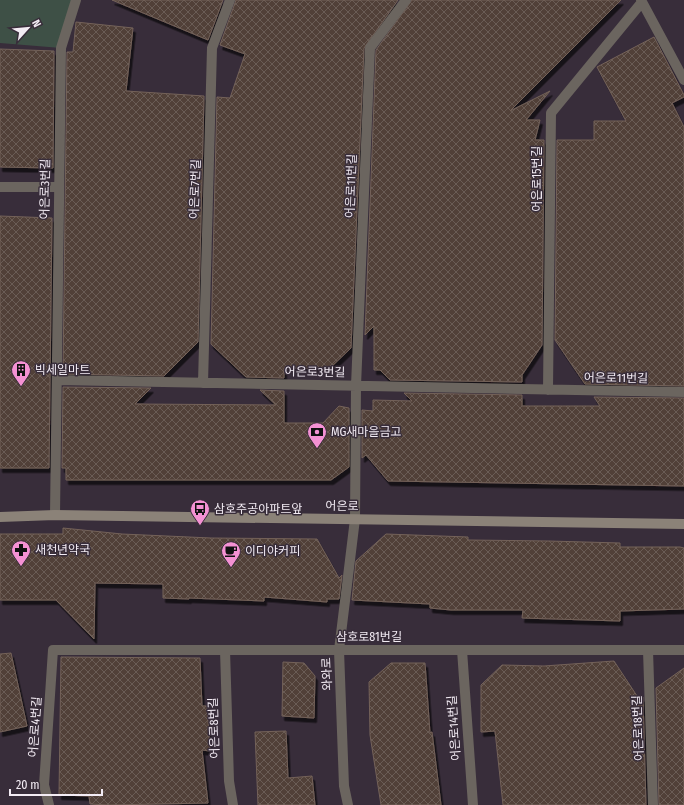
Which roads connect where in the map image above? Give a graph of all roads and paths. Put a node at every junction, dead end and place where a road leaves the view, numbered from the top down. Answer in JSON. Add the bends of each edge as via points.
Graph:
{"nodes":[{"id":1,"x":76,"y":0,"type":"edge"},
{"id":2,"x":230,"y":0,"type":"edge"},
{"id":3,"x":406,"y":0,"type":"edge"},
{"id":4,"x":642,"y":1,"type":"edge"},
{"id":5,"x":684,"y":80,"type":"edge"},
{"id":6,"x":0,"y":187,"type":"edge"},
{"id":7,"x":58,"y":187,"type":"junction"},
{"id":8,"x":57,"y":380,"type":"junction"},
{"id":9,"x":203,"y":383,"type":"junction"},
{"id":10,"x":356,"y":386,"type":"junction"},
{"id":11,"x":548,"y":390,"type":"junction"},
{"id":12,"x":684,"y":392,"type":"edge"},
{"id":13,"x":55,"y":515,"type":"junction"},
{"id":14,"x":0,"y":517,"type":"edge"},
{"id":15,"x":355,"y":519,"type":"junction"},
{"id":16,"x":684,"y":524,"type":"edge"},
{"id":17,"x":53,"y":650,"type":"joint"},
{"id":18,"x":225,"y":650,"type":"junction"},
{"id":19,"x":339,"y":650,"type":"junction"},
{"id":20,"x":462,"y":650,"type":"junction"},
{"id":21,"x":648,"y":650,"type":"junction"},
{"id":22,"x":684,"y":650,"type":"edge"},
{"id":23,"x":49,"y":805,"type":"edge"},
{"id":24,"x":233,"y":805,"type":"edge"},
{"id":25,"x":348,"y":805,"type":"edge"},
{"id":26,"x":473,"y":805,"type":"edge"},
{"id":27,"x":653,"y":805,"type":"edge"}],
"edges":[{"from":1,"to":7,"type":"street","name":"어은로3번길","via":[[61,48]]},
{"from":2,"to":9,"type":"street","name":"어은로7번길","via":[[212,48]]},
{"from":3,"to":10,"type":"street","name":"어은로11번길","via":[[370,48]]},
{"from":4,"to":5,"type":"street"},
{"from":4,"to":11,"type":"street","name":"어은로15번길","via":[[551,113]]},
{"from":6,"to":7,"type":"street"},
{"from":7,"to":8,"type":"street","name":"어은로3번길"},
{"from":8,"to":9,"type":"street","name":"어은로3번길"},
{"from":8,"to":13,"type":"street","name":"어은로3번길"},
{"from":9,"to":10,"type":"street","name":"어은로3번길"},
{"from":10,"to":11,"type":"street","name":"어은로11번길"},
{"from":10,"to":15,"type":"street","name":"어은로11번길"},
{"from":11,"to":12,"type":"street","name":"어은로11번길"},
{"from":13,"to":14,"type":"main road","name":"어은로"},
{"from":13,"to":15,"type":"main road","name":"어은로"},
{"from":15,"to":16,"type":"main road","name":"어은로"},
{"from":15,"to":19,"type":"street","name":"와와로"},
{"from":17,"to":18,"type":"street","name":"삼호로81번길"},
{"from":17,"to":23,"type":"street","name":"어은로4번길","via":[[44,785]]},
{"from":18,"to":19,"type":"street","name":"삼호로81번길"},
{"from":18,"to":24,"type":"street","name":"어은로8번길","via":[[229,781]]},
{"from":19,"to":20,"type":"street","name":"삼호로81번길"},
{"from":19,"to":25,"type":"street","name":"와와로","via":[[344,786]]},
{"from":20,"to":21,"type":"street","name":"삼호로81번길"},
{"from":20,"to":26,"type":"street","name":"어은로14번길"},
{"from":21,"to":22,"type":"street","name":"삼호로81번길"},
{"from":21,"to":27,"type":"street","name":"어은로18번길"}]}
